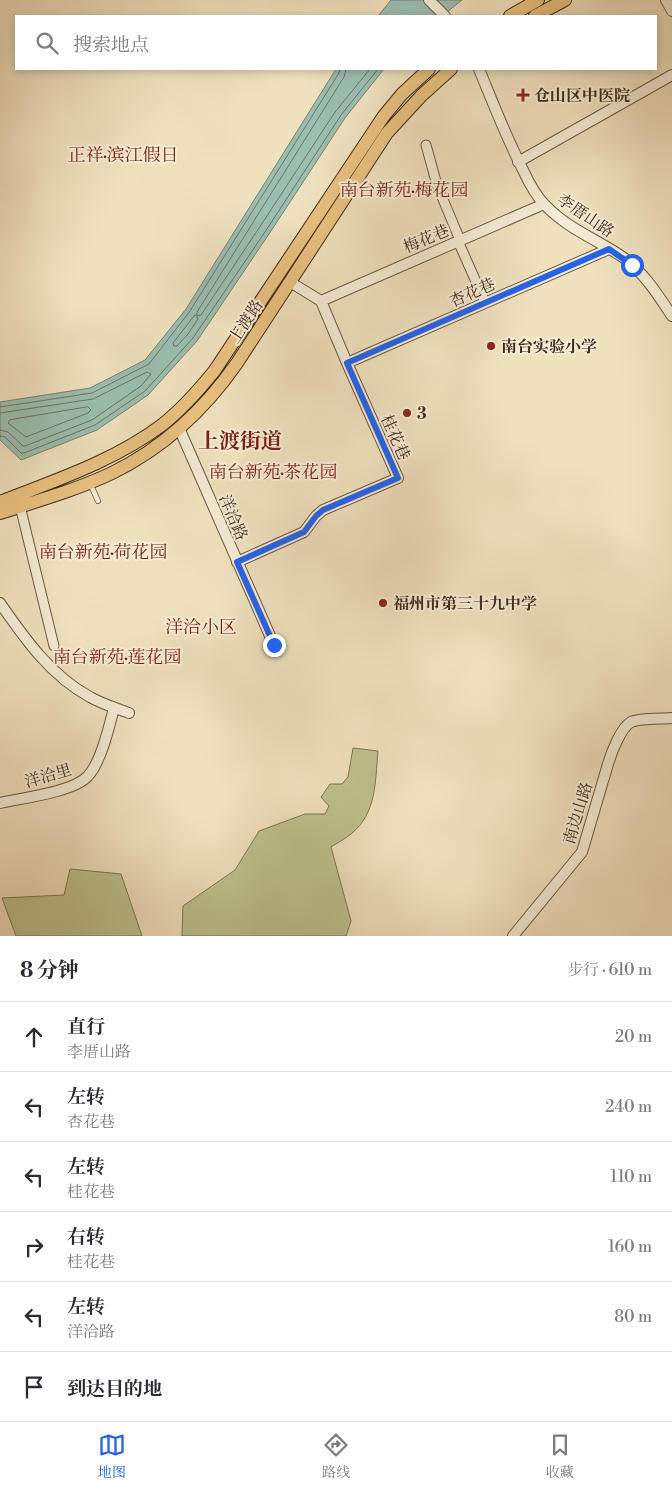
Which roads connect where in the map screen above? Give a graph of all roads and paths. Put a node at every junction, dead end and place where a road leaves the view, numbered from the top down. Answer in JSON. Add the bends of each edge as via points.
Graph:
{"nodes":[{"id":1,"x":429,"y":0,"type":"edge"},
{"id":2,"x":538,"y":0,"type":"edge"},
{"id":3,"x":564,"y":0,"type":"edge"},
{"id":4,"x":666,"y":0,"type":"edge"},
{"id":5,"x":672,"y":11,"type":"edge"},
{"id":6,"x":444,"y":15,"type":"edge"},
{"id":7,"x":512,"y":15,"type":"edge"},
{"id":8,"x":537,"y":15,"type":"edge"},
{"id":9,"x":428,"y":70,"type":"edge"},
{"id":10,"x":450,"y":70,"type":"edge"},
{"id":11,"x":479,"y":70,"type":"edge"},
{"id":12,"x":672,"y":75,"type":"edge"},
{"id":13,"x":426,"y":145,"type":"dead end"},
{"id":14,"x":518,"y":162,"type":"junction"},
{"id":15,"x":544,"y":204,"type":"junction"},
{"id":16,"x":459,"y":241,"type":"junction"},
{"id":17,"x":609,"y":249,"type":"junction"},
{"id":18,"x":290,"y":282,"type":"junction"},
{"id":19,"x":321,"y":301,"type":"junction"},
{"id":20,"x":485,"y":302,"type":"junction"},
{"id":21,"x":672,"y":316,"type":"edge"},
{"id":22,"x":347,"y":363,"type":"junction"},
{"id":23,"x":179,"y":428,"type":"junction"},
{"id":24,"x":89,"y":482,"type":"junction"},
{"id":25,"x":98,"y":501,"type":"dead end"},
{"id":26,"x":0,"y":502,"type":"edge"},
{"id":27,"x":20,"y":506,"type":"junction"},
{"id":28,"x":0,"y":513,"type":"edge"},
{"id":29,"x":237,"y":562,"type":"junction"},
{"id":30,"x":0,"y":603,"type":"edge"},
{"id":31,"x":274,"y":645,"type":"dead end"},
{"id":32,"x":54,"y":646,"type":"dead end"},
{"id":33,"x":114,"y":708,"type":"junction"},
{"id":34,"x":129,"y":713,"type":"dead end"},
{"id":35,"x":672,"y":718,"type":"edge"},
{"id":36,"x":0,"y":803,"type":"edge"},
{"id":37,"x":513,"y":936,"type":"edge"}],
"edges":[{"from":1,"to":6,"type":"street"},
{"from":2,"to":7,"type":"main road"},
{"from":3,"to":8,"type":"main road"},
{"from":4,"to":5,"type":"street"},
{"from":9,"to":26,"type":"main road","name":"上渡路","via":[[383,117],[215,370],[191,398],[162,424],[115,455]]},
{"from":10,"to":18,"type":"main road","name":"上渡路","via":[[388,133]]},
{"from":11,"to":14,"type":"street","name":"李厝山路"},
{"from":12,"to":14,"type":"street"},
{"from":13,"to":16,"type":"street","via":[[436,185]]},
{"from":14,"to":15,"type":"street","name":"李厝山路"},
{"from":15,"to":16,"type":"street","name":"梅花巷"},
{"from":15,"to":17,"type":"street","name":"李厝山路","via":[[572,227]]},
{"from":16,"to":19,"type":"street","name":"梅花巷"},
{"from":16,"to":20,"type":"street"},
{"from":17,"to":20,"type":"street","name":"杏花巷"},
{"from":17,"to":21,"type":"street","name":"李厝山路","via":[[643,275]]},
{"from":18,"to":19,"type":"street"},
{"from":18,"to":23,"type":"main road","name":"上渡路","via":[[227,377]]},
{"from":19,"to":22,"type":"street","name":"桂花巷"},
{"from":20,"to":22,"type":"street","name":"杏花巷"},
{"from":22,"to":29,"type":"street","name":"桂花巷","via":[[398,478],[323,510],[304,532]]},
{"from":23,"to":24,"type":"main road","name":"上渡路","via":[[128,464]]},
{"from":23,"to":29,"type":"street","name":"洋洽路"},
{"from":24,"to":25,"type":"lane"},
{"from":24,"to":27,"type":"main road","name":"上渡路"},
{"from":27,"to":28,"type":"main road","name":"上渡路"},
{"from":27,"to":32,"type":"street"},
{"from":29,"to":31,"type":"street","name":"洋洽路"},
{"from":30,"to":33,"type":"street","via":[[31,646],[60,676],[90,697]]},
{"from":33,"to":34,"type":"street"},
{"from":33,"to":36,"type":"street","name":"洋洽里","via":[[96,763],[87,778],[69,788]]},
{"from":35,"to":37,"type":"street","name":"南边山路","via":[[635,721],[624,729],[611,754],[582,852]]}]}
